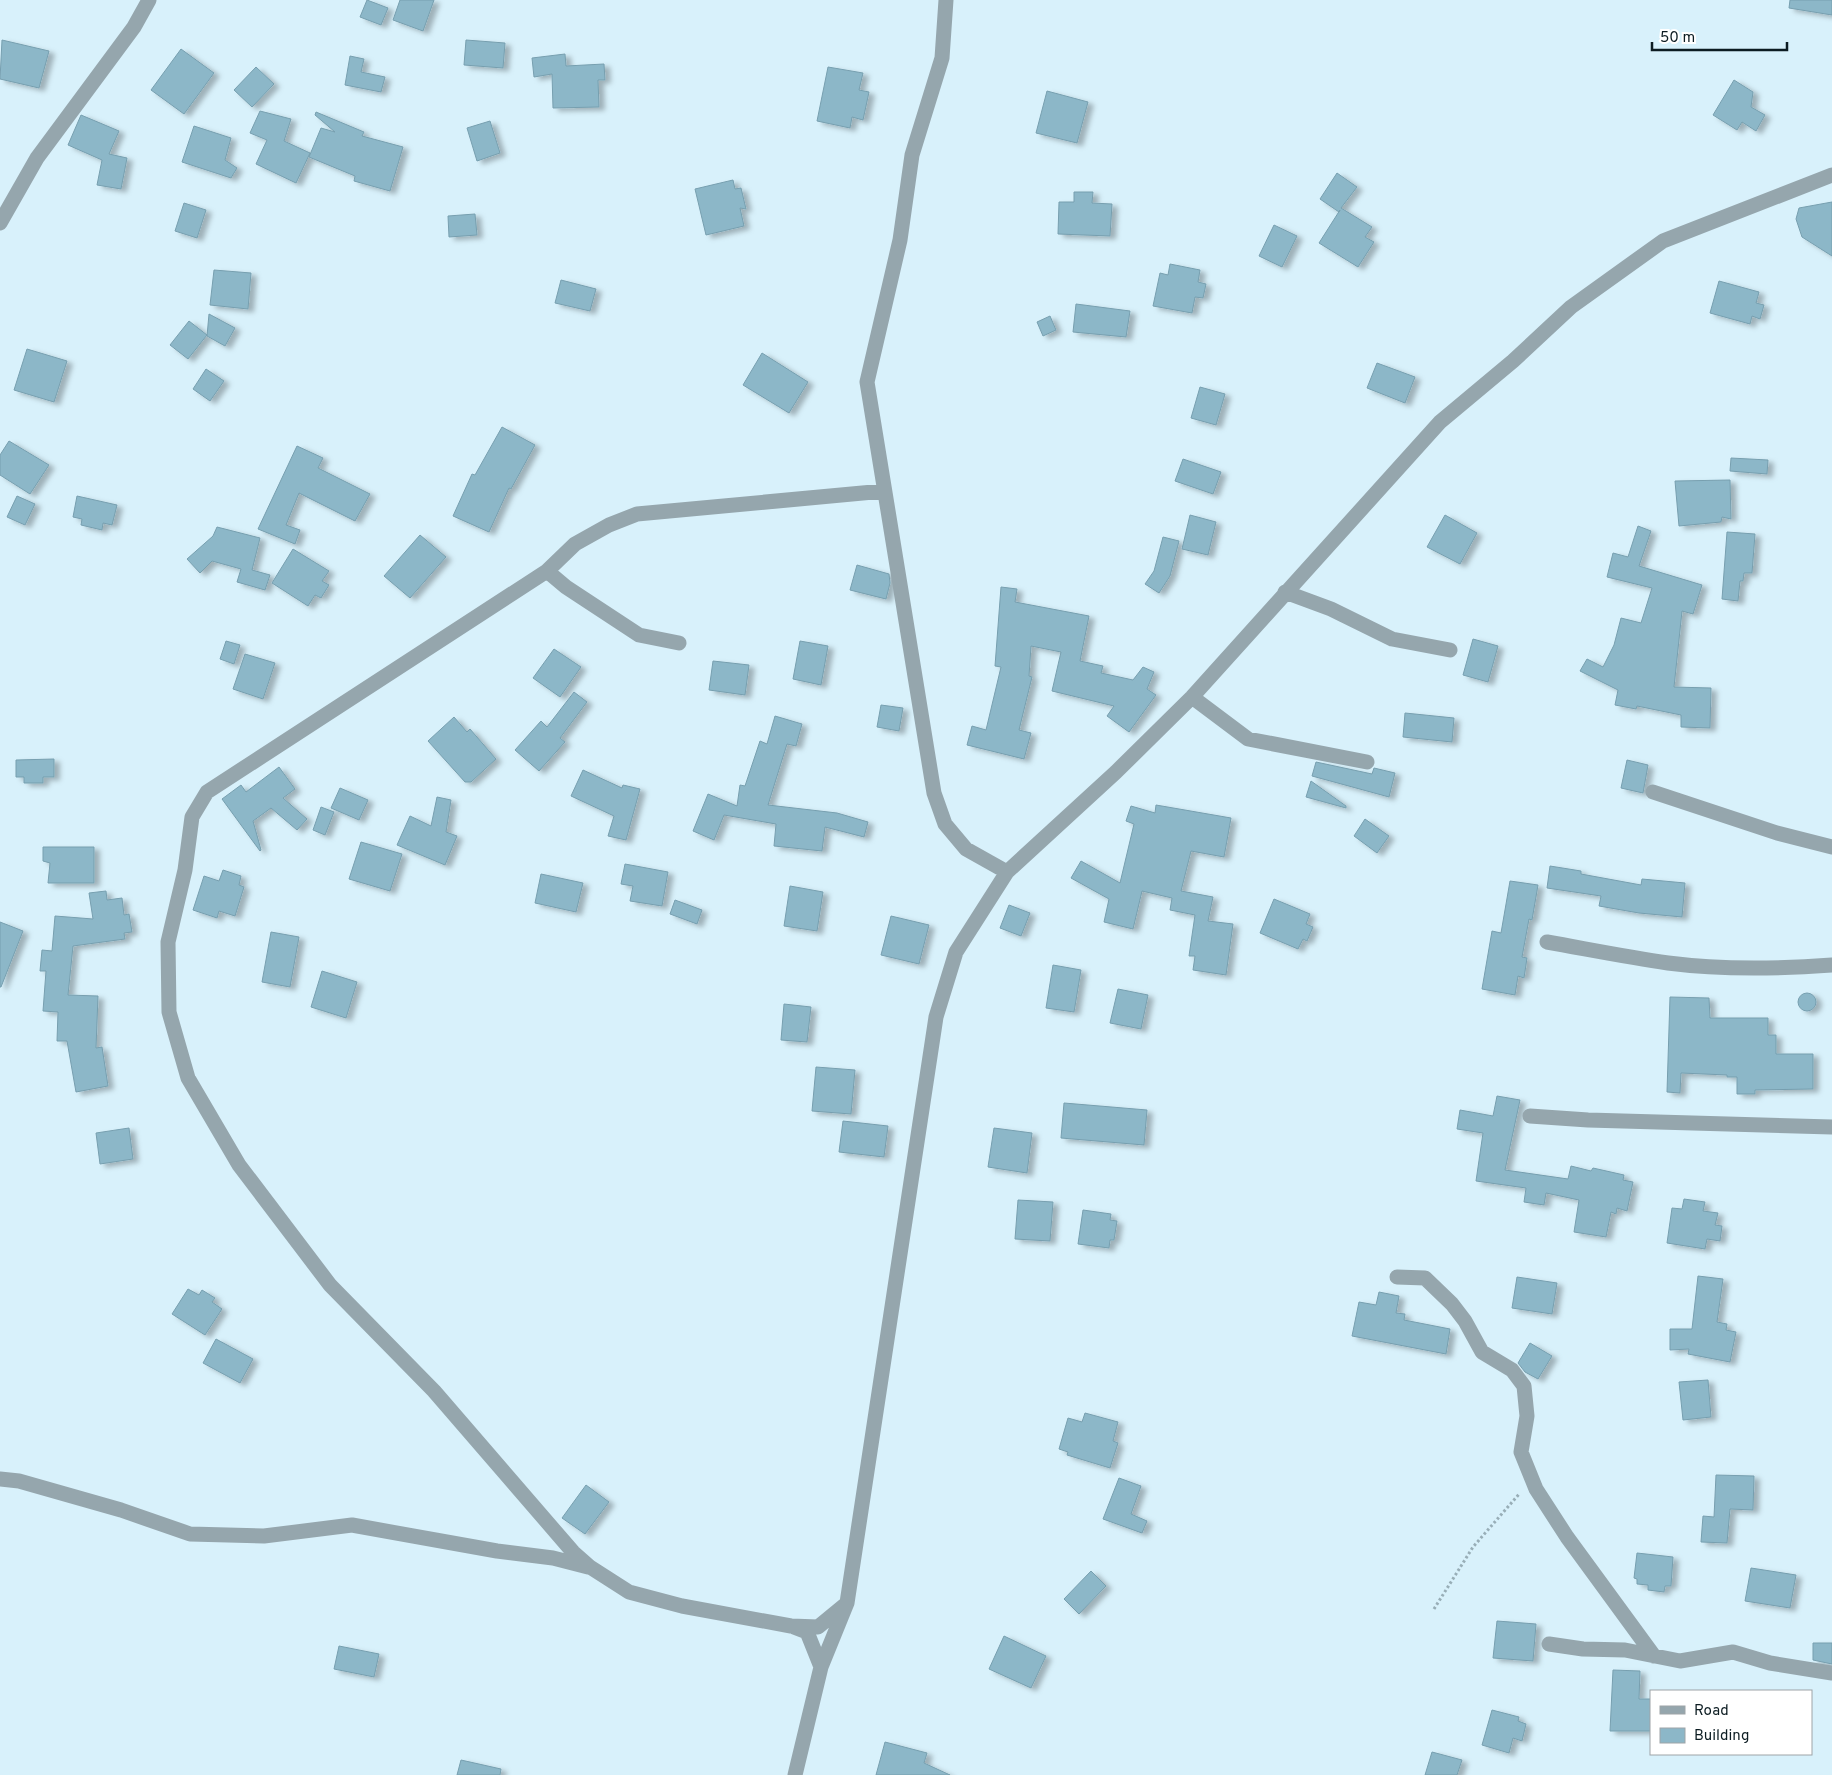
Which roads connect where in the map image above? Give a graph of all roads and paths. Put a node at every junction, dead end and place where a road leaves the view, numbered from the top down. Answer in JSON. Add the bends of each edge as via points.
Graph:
{"nodes":[{"id":1,"x":150,"y":0,"type":"edge"},
{"id":2,"x":946,"y":0,"type":"edge"},
{"id":3,"x":1832,"y":175,"type":"edge"},
{"id":4,"x":0,"y":223,"type":"edge"},
{"id":5,"x":884,"y":491,"type":"junction"},
{"id":6,"x":547,"y":571,"type":"junction"},
{"id":7,"x":1285,"y":592,"type":"junction"},
{"id":8,"x":679,"y":643,"type":"dead end"},
{"id":9,"x":1450,"y":650,"type":"dead end"},
{"id":10,"x":1192,"y":697,"type":"junction"},
{"id":11,"x":1367,"y":762,"type":"dead end"},
{"id":12,"x":1653,"y":792,"type":"dead end"},
{"id":13,"x":1832,"y":847,"type":"edge"},
{"id":14,"x":1007,"y":872,"type":"junction"},
{"id":15,"x":1547,"y":942,"type":"dead end"},
{"id":16,"x":1832,"y":965,"type":"edge"},
{"id":17,"x":1530,"y":1116,"type":"dead end"},
{"id":18,"x":1832,"y":1128,"type":"edge"},
{"id":19,"x":1397,"y":1276,"type":"dead end"},
{"id":20,"x":0,"y":1479,"type":"edge"},
{"id":21,"x":1532,"y":1480,"type":"junction"},
{"id":22,"x":590,"y":1568,"type":"junction"},
{"id":23,"x":847,"y":1603,"type":"junction"},
{"id":24,"x":1434,"y":1609,"type":"dead end"},
{"id":25,"x":791,"y":1626,"type":"junction"},
{"id":26,"x":1549,"y":1644,"type":"dead end"},
{"id":27,"x":1654,"y":1656,"type":"junction"},
{"id":28,"x":821,"y":1667,"type":"junction"},
{"id":29,"x":1832,"y":1673,"type":"edge"},
{"id":30,"x":795,"y":1775,"type":"edge"}],
"edges":[{"from":1,"to":4,"type":"street","via":[[134,27],[37,158]]},
{"from":2,"to":5,"type":"street","via":[[942,58],[912,155],[900,240],[867,382]]},
{"from":3,"to":7,"type":"street","via":[[1663,241],[1571,307],[1440,422]]},
{"from":5,"to":6,"type":"street","via":[[638,514],[609,524],[575,544]]},
{"from":5,"to":14,"type":"street","via":[[934,793],[945,824],[966,849]]},
{"from":6,"to":8,"type":"street","via":[[639,635]]},
{"from":6,"to":22,"type":"street","via":[[208,792],[192,817],[185,870],[168,942],[170,1012],[188,1078],[239,1164],[330,1285],[434,1391]]},
{"from":7,"to":9,"type":"street","via":[[1331,609],[1392,639]]},
{"from":7,"to":10,"type":"street"},
{"from":10,"to":11,"type":"street","via":[[1248,739]]},
{"from":10,"to":14,"type":"street"},
{"from":12,"to":13,"type":"street","via":[[1777,833]]},
{"from":14,"to":23,"type":"street","via":[[956,952],[936,1017]]},
{"from":15,"to":16,"type":"street","via":[[1668,963],[1717,967]]},
{"from":17,"to":18,"type":"street"},
{"from":19,"to":21,"type":"street","via":[[1425,1278],[1452,1304],[1482,1352],[1512,1370],[1524,1386],[1527,1416],[1521,1452]]},
{"from":20,"to":22,"type":"street","via":[[19,1481],[121,1510],[190,1534],[264,1536],[352,1525],[553,1558]]},
{"from":21,"to":24,"type":"path","via":[[1473,1547]]},
{"from":21,"to":27,"type":"street","via":[[1567,1537]]},
{"from":22,"to":25,"type":"street","via":[[629,1592],[682,1606]]},
{"from":23,"to":25,"type":"street","via":[[818,1627]]},
{"from":23,"to":28,"type":"street"},
{"from":25,"to":28,"type":"street","via":[[807,1632]]},
{"from":26,"to":27,"type":"street","via":[[1625,1650]]},
{"from":27,"to":29,"type":"street","via":[[1680,1661],[1733,1652],[1770,1663]]},
{"from":28,"to":30,"type":"street"}]}
